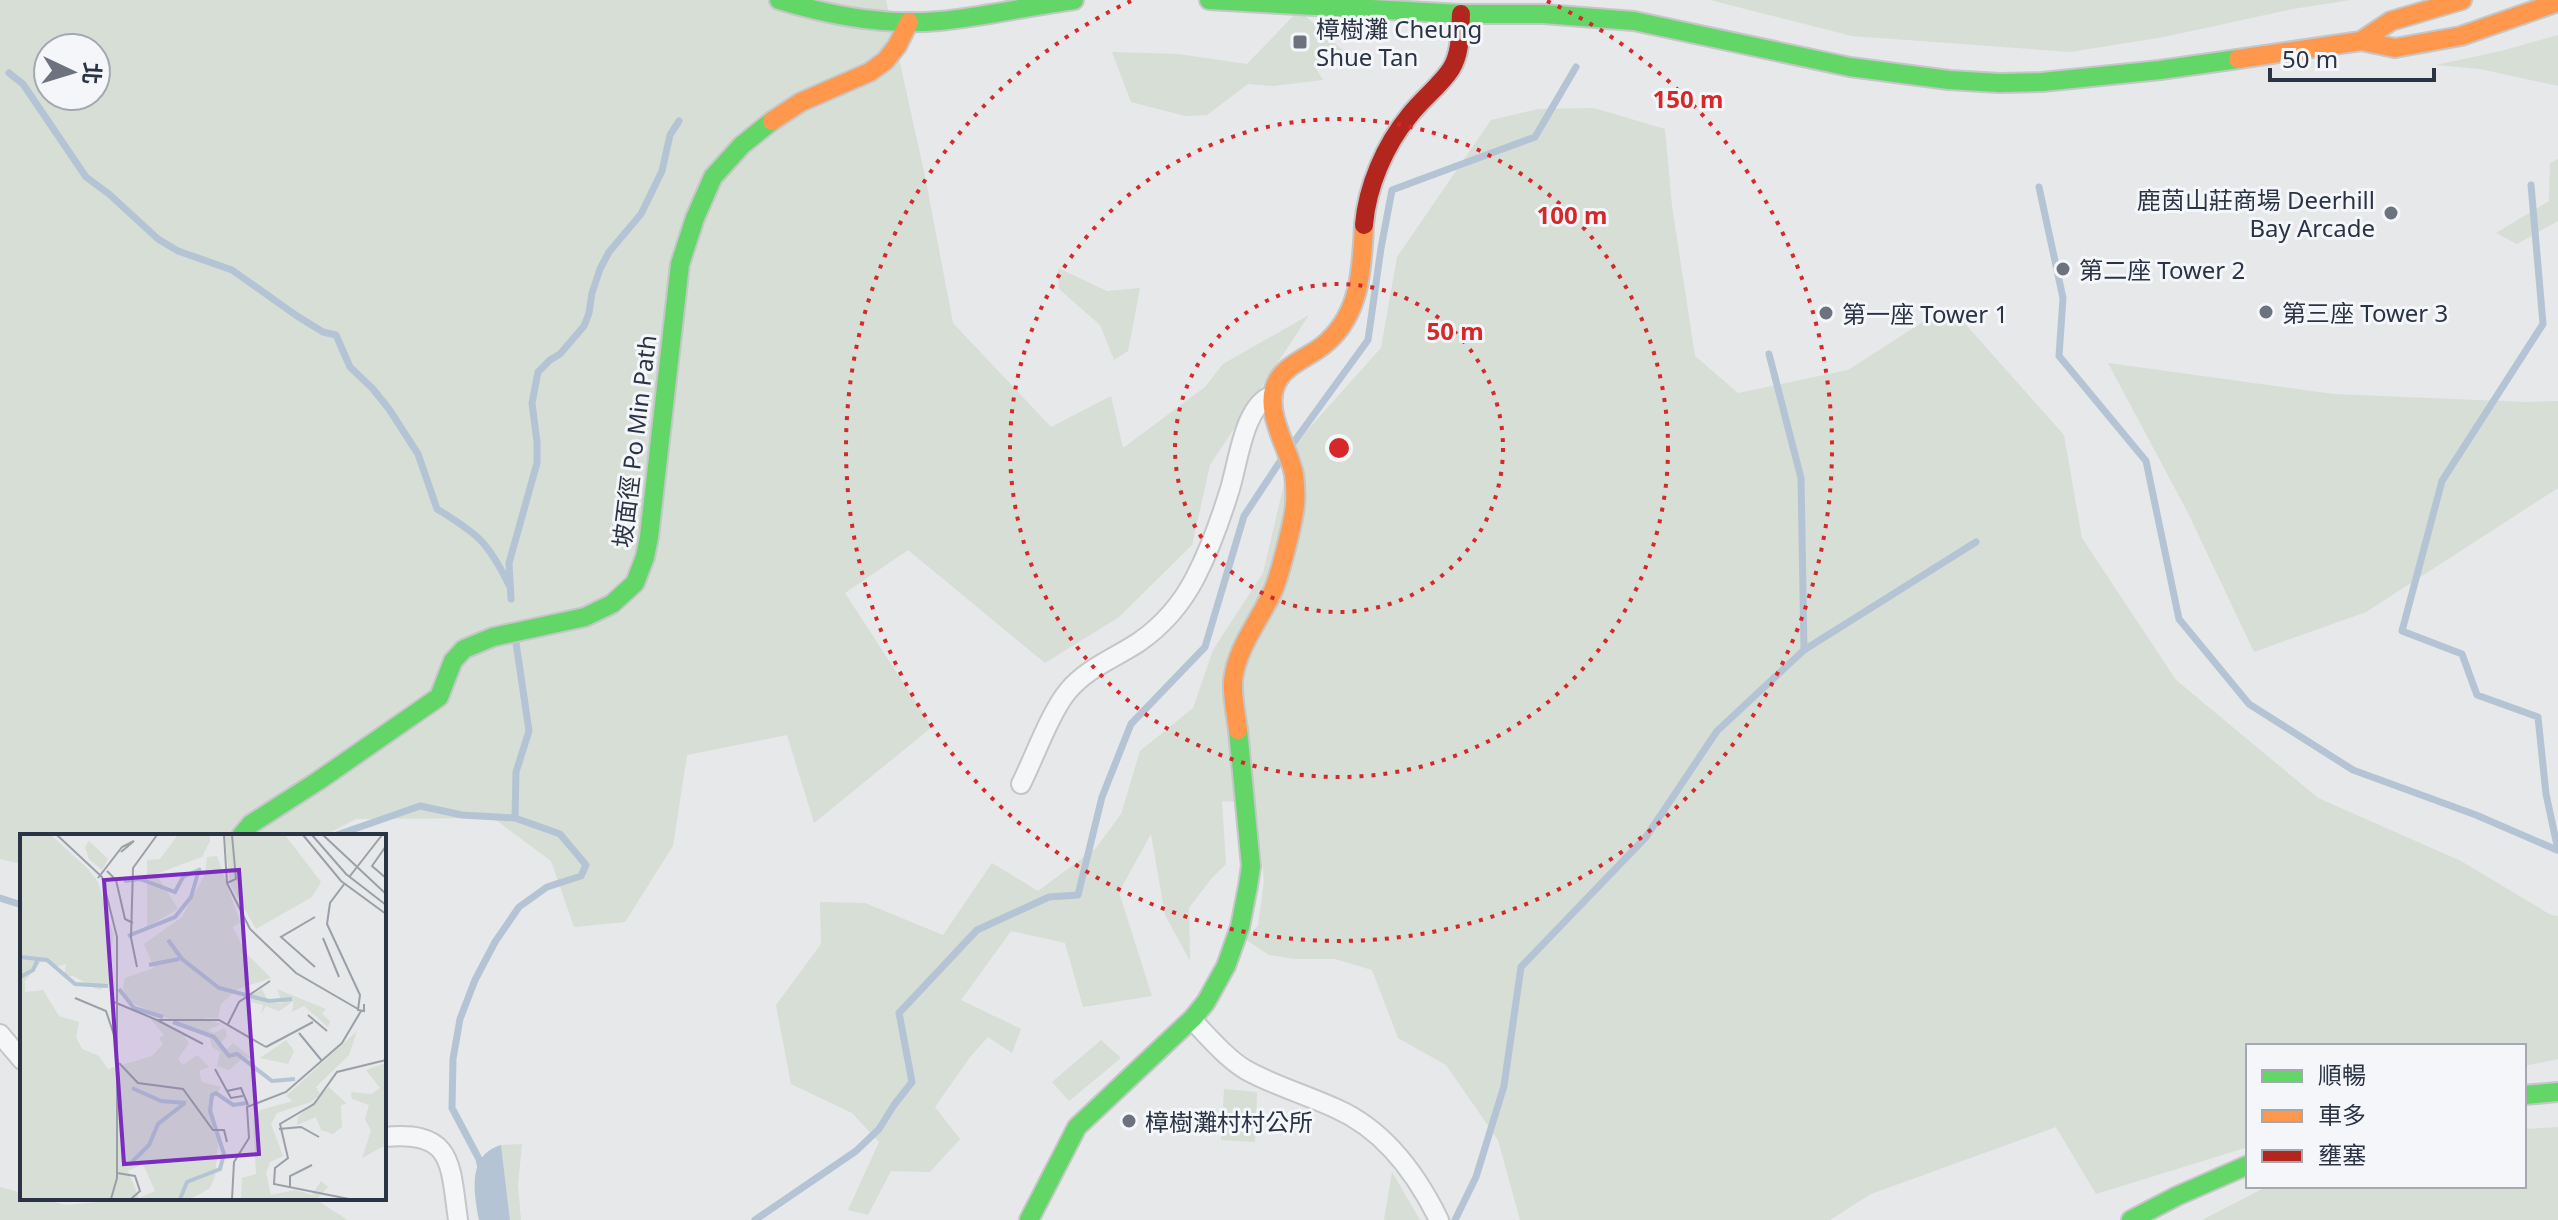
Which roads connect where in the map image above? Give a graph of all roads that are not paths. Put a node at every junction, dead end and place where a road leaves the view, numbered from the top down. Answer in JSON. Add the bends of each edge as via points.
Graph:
{"nodes":[{"id":1,"x":779,"y":0,"type":"edge"},
{"id":2,"x":1074,"y":0,"type":"edge"},
{"id":3,"x":1209,"y":0,"type":"edge"},
{"id":4,"x":2462,"y":0,"type":"edge"},
{"id":5,"x":2558,"y":2,"type":"edge"},
{"id":6,"x":1461,"y":14,"type":"junction"},
{"id":7,"x":909,"y":22,"type":"junction"},
{"id":8,"x":2361,"y":41,"type":"junction"},
{"id":9,"x":1273,"y":395,"type":"junction"},
{"id":10,"x":1021,"y":784,"type":"dead end"},
{"id":11,"x":243,"y":834,"type":"edge"},
{"id":12,"x":1192,"y":1020,"type":"junction"},
{"id":13,"x":0,"y":1034,"type":"edge"},
{"id":14,"x":20,"y":1058,"type":"edge"},
{"id":15,"x":2558,"y":1092,"type":"edge"},
{"id":16,"x":2526,"y":1095,"type":"edge"},
{"id":17,"x":386,"y":1137,"type":"edge"},
{"id":18,"x":2246,"y":1166,"type":"edge"},
{"id":19,"x":458,"y":1220,"type":"edge"},
{"id":20,"x":1029,"y":1220,"type":"edge"},
{"id":21,"x":1439,"y":1220,"type":"edge"},
{"id":22,"x":2131,"y":1220,"type":"edge"}],
"edges":[{"from":1,"to":7,"type":"street","via":[[842,17]]},
{"from":2,"to":7,"type":"street","via":[[957,20]]},
{"from":3,"to":6,"type":"street"},
{"from":4,"to":8,"type":"street","via":[[2391,21]]},
{"from":5,"to":8,"type":"street","via":[[2434,42],[2395,48]]},
{"from":6,"to":8,"type":"street","via":[[1634,21],[1850,67],[2000,83],[2160,70]]},
{"from":6,"to":9,"type":"street","via":[[1451,69],[1409,115],[1379,167],[1365,216],[1361,278],[1352,309],[1328,342],[1278,380]]},
{"from":7,"to":11,"type":"street","name":"坡面徑 Po Min Path","via":[[885,61],[761,128],[713,177],[680,264],[649,537],[635,583],[612,604],[585,617],[493,637],[464,649],[453,661],[439,697]]},
{"from":9,"to":10,"type":"street","via":[[1263,400],[1247,424],[1230,491],[1185,595],[1149,634],[1069,689]]},
{"from":9,"to":12,"type":"street","via":[[1296,497],[1279,576],[1244,644],[1233,682],[1251,853],[1247,896],[1220,979]]},
{"from":12,"to":20,"type":"street","via":[[1077,1127]]},
{"from":12,"to":21,"type":"street","via":[[1244,1069],[1337,1109],[1376,1133],[1416,1179]]},
{"from":13,"to":14,"type":"street"},
{"from":15,"to":16,"type":"street"},
{"from":17,"to":19,"type":"street","via":[[407,1135],[435,1143],[450,1167]]},
{"from":18,"to":22,"type":"street"}]}
